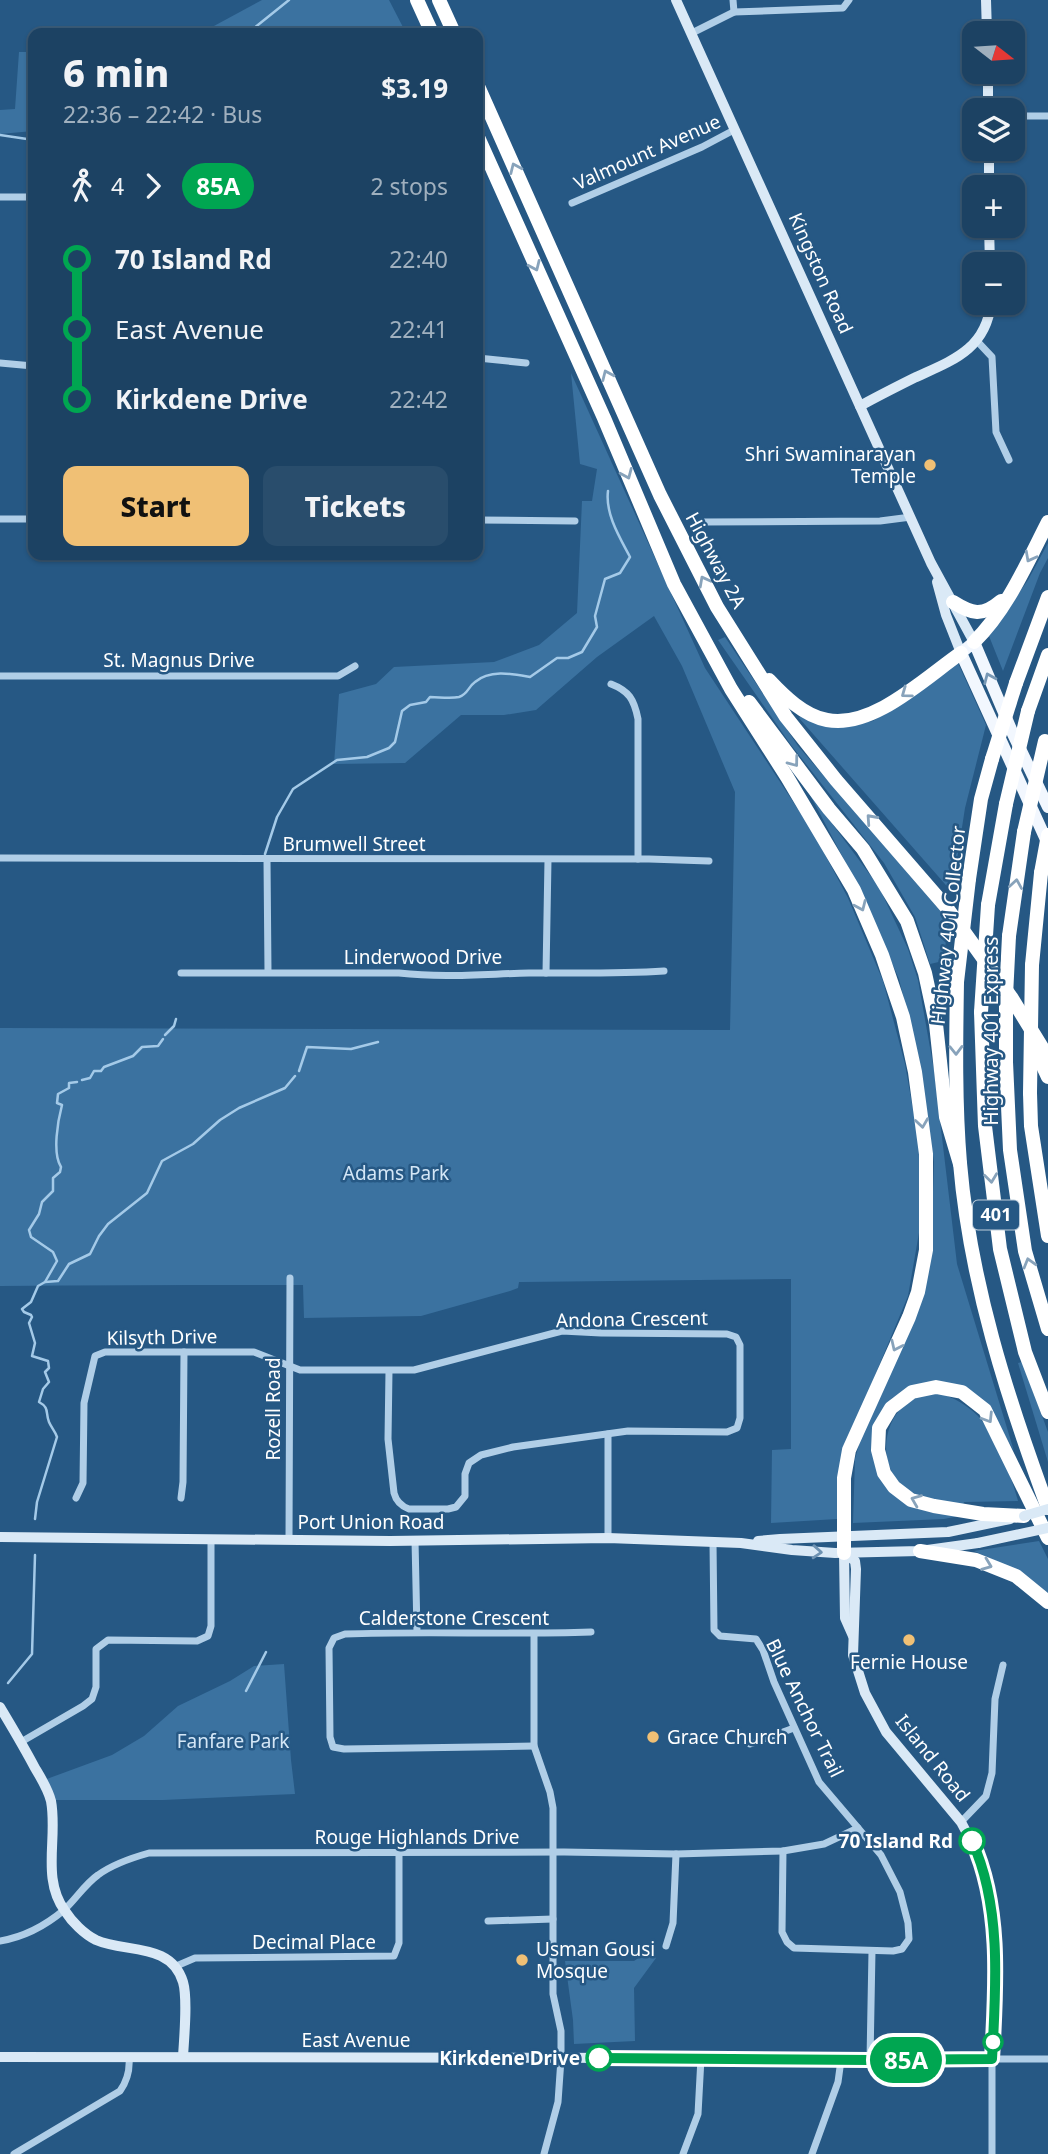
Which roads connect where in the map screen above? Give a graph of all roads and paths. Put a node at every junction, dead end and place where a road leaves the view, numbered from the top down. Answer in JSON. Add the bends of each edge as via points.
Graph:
{"nodes":[{"id":1,"x":417,"y":0,"type":"edge"},
{"id":2,"x":439,"y":0,"type":"edge"},
{"id":3,"x":676,"y":0,"type":"edge"},
{"id":4,"x":733,"y":0,"type":"edge"},
{"id":5,"x":849,"y":0,"type":"edge"},
{"id":6,"x":986,"y":0,"type":"edge"},
{"id":7,"x":734,"y":12,"type":"junction"},
{"id":8,"x":987,"y":21,"type":"edge"},
{"id":9,"x":430,"y":28,"type":"edge"},
{"id":10,"x":452,"y":28,"type":"edge"},
{"id":11,"x":692,"y":33,"type":"junction"},
{"id":12,"x":483,"y":97,"type":"edge"},
{"id":13,"x":1025,"y":116,"type":"edge"},
{"id":14,"x":1048,"y":116,"type":"edge"},
{"id":15,"x":734,"y":130,"type":"junction"},
{"id":16,"x":483,"y":147,"type":"edge"},
{"id":17,"x":0,"y":197,"type":"edge"},
{"id":18,"x":28,"y":197,"type":"edge"},
{"id":19,"x":572,"y":203,"type":"dead end"},
{"id":20,"x":988,"y":315,"type":"edge"},
{"id":21,"x":976,"y":340,"type":"junction"},
{"id":22,"x":483,"y":359,"type":"edge"},
{"id":23,"x":0,"y":363,"type":"edge"},
{"id":24,"x":526,"y":363,"type":"dead end"},
{"id":25,"x":28,"y":366,"type":"edge"},
{"id":26,"x":860,"y":406,"type":"junction"},
{"id":27,"x":1009,"y":460,"type":"dead end"},
{"id":28,"x":911,"y":517,"type":"junction"},
{"id":29,"x":0,"y":519,"type":"edge"},
{"id":30,"x":28,"y":519,"type":"edge"},
{"id":31,"x":483,"y":520,"type":"edge"},
{"id":32,"x":575,"y":521,"type":"dead end"},
{"id":33,"x":701,"y":522,"type":"dead end"},
{"id":34,"x":1048,"y":522,"type":"edge"},
{"id":35,"x":931,"y":563,"type":"junction"},
{"id":36,"x":674,"y":584,"type":"junction"},
{"id":37,"x":1012,"y":591,"type":"junction"},
{"id":38,"x":1048,"y":597,"type":"edge"},
{"id":39,"x":953,"y":602,"type":"junction"},
{"id":40,"x":738,"y":640,"type":"junction"},
{"id":41,"x":974,"y":642,"type":"junction"},
{"id":42,"x":961,"y":653,"type":"junction"},
{"id":43,"x":1048,"y":655,"type":"edge"},
{"id":44,"x":355,"y":666,"type":"dead end"},
{"id":45,"x":0,"y":676,"type":"edge"},
{"id":46,"x":611,"y":684,"type":"dead end"},
{"id":47,"x":1047,"y":737,"type":"edge"},
{"id":48,"x":1048,"y":807,"type":"edge"},
{"id":49,"x":1048,"y":835,"type":"edge"},
{"id":50,"x":1048,"y":844,"type":"edge"},
{"id":51,"x":0,"y":858,"type":"edge"},
{"id":52,"x":638,"y":859,"type":"junction"},
{"id":53,"x":267,"y":860,"type":"junction"},
{"id":54,"x":548,"y":860,"type":"junction"},
{"id":55,"x":709,"y":861,"type":"dead end"},
{"id":56,"x":664,"y":971,"type":"dead end"},
{"id":57,"x":268,"y":972,"type":"junction"},
{"id":58,"x":181,"y":973,"type":"dead end"},
{"id":59,"x":546,"y":973,"type":"junction"},
{"id":60,"x":1011,"y":997,"type":"junction"},
{"id":61,"x":1048,"y":1057,"type":"edge"},
{"id":62,"x":1048,"y":1077,"type":"edge"},
{"id":63,"x":960,"y":1164,"type":"junction"},
{"id":64,"x":1048,"y":1236,"type":"edge"},
{"id":65,"x":290,"y":1278,"type":"dead end"},
{"id":66,"x":1048,"y":1329,"type":"edge"},
{"id":67,"x":184,"y":1352,"type":"junction"},
{"id":68,"x":289,"y":1366,"type":"junction"},
{"id":69,"x":389,"y":1371,"type":"junction"},
{"id":70,"x":1048,"y":1412,"type":"edge"},
{"id":71,"x":608,"y":1434,"type":"junction"},
{"id":72,"x":76,"y":1498,"type":"dead end"},
{"id":73,"x":181,"y":1498,"type":"dead end"},
{"id":74,"x":1048,"y":1509,"type":"edge"},
{"id":75,"x":1024,"y":1516,"type":"junction"},
{"id":76,"x":1048,"y":1528,"type":"edge"},
{"id":77,"x":0,"y":1537,"type":"edge"},
{"id":78,"x":843,"y":1537,"type":"junction"},
{"id":79,"x":608,"y":1538,"type":"junction"},
{"id":80,"x":1048,"y":1538,"type":"edge"},
{"id":81,"x":211,"y":1539,"type":"junction"},
{"id":82,"x":289,"y":1540,"type":"junction"},
{"id":83,"x":415,"y":1540,"type":"junction"},
{"id":84,"x":713,"y":1542,"type":"junction"},
{"id":85,"x":741,"y":1543,"type":"junction"},
{"id":86,"x":920,"y":1551,"type":"junction"},
{"id":87,"x":844,"y":1553,"type":"junction"},
{"id":88,"x":1048,"y":1602,"type":"edge"},
{"id":89,"x":417,"y":1632,"type":"junction"},
{"id":90,"x":591,"y":1632,"type":"dead end"},
{"id":91,"x":534,"y":1634,"type":"junction"},
{"id":92,"x":1003,"y":1665,"type":"dead end"},
{"id":93,"x":0,"y":1707,"type":"edge"},
{"id":94,"x":794,"y":1728,"type":"junction"},
{"id":95,"x":21,"y":1742,"type":"junction"},
{"id":96,"x":750,"y":1744,"type":"dead end"},
{"id":97,"x":534,"y":1746,"type":"junction"},
{"id":98,"x":961,"y":1822,"type":"junction"},
{"id":99,"x":858,"y":1828,"type":"junction"},
{"id":100,"x":783,"y":1851,"type":"junction"},
{"id":101,"x":553,"y":1852,"type":"junction"},
{"id":102,"x":399,"y":1853,"type":"junction"},
{"id":103,"x":676,"y":1854,"type":"junction"},
{"id":104,"x":64,"y":1910,"type":"junction"},
{"id":105,"x":553,"y":1919,"type":"junction"},
{"id":106,"x":488,"y":1921,"type":"dead end"},
{"id":107,"x":0,"y":1941,"type":"edge"},
{"id":108,"x":666,"y":1946,"type":"dead end"},
{"id":109,"x":872,"y":1951,"type":"junction"},
{"id":110,"x":174,"y":1967,"type":"junction"},
{"id":111,"x":0,"y":2057,"type":"edge"},
{"id":112,"x":183,"y":2057,"type":"junction"},
{"id":113,"x":129,"y":2058,"type":"junction"},
{"id":114,"x":701,"y":2058,"type":"junction"},
{"id":115,"x":561,"y":2059,"type":"junction"},
{"id":116,"x":992,"y":2059,"type":"junction"},
{"id":117,"x":1048,"y":2059,"type":"edge"},
{"id":118,"x":841,"y":2060,"type":"junction"},
{"id":119,"x":870,"y":2060,"type":"junction"},
{"id":120,"x":13,"y":2154,"type":"edge"},
{"id":121,"x":544,"y":2154,"type":"edge"},
{"id":122,"x":683,"y":2154,"type":"edge"},
{"id":123,"x":812,"y":2154,"type":"edge"},
{"id":124,"x":992,"y":2154,"type":"edge"}],
"edges":[{"from":1,"to":9,"type":"highway"},
{"from":2,"to":10,"type":"highway"},
{"from":3,"to":11,"type":"street","name":"Kingston Road"},
{"from":4,"to":7,"type":"street"},
{"from":5,"to":7,"type":"street","via":[[843,8]]},
{"from":6,"to":8,"type":"street"},
{"from":7,"to":11,"type":"street"},
{"from":11,"to":15,"type":"street","name":"Kingston Road"},
{"from":40,"to":12,"type":"highway","name":"Highway 2A","one_way":true,"via":[[660,495]]},
{"from":13,"to":14,"type":"street"},
{"from":15,"to":19,"type":"street","name":"Valmount Avenue"},
{"from":15,"to":26,"type":"street","name":"Kingston Road"},
{"from":16,"to":36,"type":"highway","one_way":true},
{"from":17,"to":18,"type":"street"},
{"from":20,"to":21,"type":"street"},
{"from":21,"to":26,"type":"street","via":[[956,359]]},
{"from":21,"to":27,"type":"street","via":[[992,357],[996,432]]},
{"from":22,"to":24,"type":"street"},
{"from":23,"to":25,"type":"street"},
{"from":26,"to":28,"type":"street","name":"Kingston Road"},
{"from":28,"to":33,"type":"street"},
{"from":28,"to":35,"type":"street","name":"Kingston Road"},
{"from":29,"to":30,"type":"street"},
{"from":31,"to":32,"type":"street"},
{"from":34,"to":37,"type":"highway","one_way":true},
{"from":35,"to":39,"type":"street","name":"Kingston Road"},
{"from":35,"to":42,"type":"street","name":"Kingston Road"},
{"from":36,"to":63,"type":"highway","one_way":true,"via":[[732,679],[863,849],[907,921],[925,973],[946,1116]]},
{"from":36,"to":78,"type":"highway","one_way":true,"via":[[731,689],[854,890],[903,1017],[915,1072],[926,1154],[926,1250],[909,1317],[849,1450]]},
{"from":37,"to":39,"type":"highway","via":[[983,612]]},
{"from":37,"to":41,"type":"highway"},
{"from":38,"to":63,"type":"highway","name":"Highway 401 Collector","number":"401","one_way":true,"bridge":true,"via":[[981,799],[957,982]]},
{"from":39,"to":41,"type":"street","name":"Kingston Road"},
{"from":42,"to":40,"type":"highway","one_way":true,"via":[[884,709],[854,719],[828,720],[784,696]]},
{"from":60,"to":40,"type":"highway","name":"Highway 2A","one_way":true,"via":[[947,908],[786,717]]},
{"from":41,"to":42,"type":"main road"},
{"from":48,"to":41,"type":"main road","name":"Kingston Road","one_way":true},
{"from":42,"to":50,"type":"main road","name":"Kingston Road"},
{"from":43,"to":70,"type":"highway","name":"Highway 401 Express","number":"401","one_way":true,"bridge":true,"via":[[1028,711],[1006,804],[988,905],[981,1012],[985,1126],[1000,1249],[1025,1352]]},
{"from":44,"to":45,"type":"street","name":"St. Magnus Drive","via":[[338,676]]},
{"from":46,"to":52,"type":"street","via":[[625,690],[639,719]]},
{"from":66,"to":47,"type":"highway","name":"Highway 401 Express","number":"401","one_way":true,"bridge":true,"via":[[1025,1251],[1010,1150],[1006,1062],[1009,936],[1024,832]]},
{"from":49,"to":64,"type":"highway","number":"401","bridge":true,"via":[[1032,965],[1030,1093]]},
{"from":51,"to":53,"type":"street","name":"Brumwell Street"},
{"from":52,"to":54,"type":"street","name":"Brumwell Street"},
{"from":52,"to":55,"type":"street","name":"Brumwell Street"},
{"from":53,"to":54,"type":"street","name":"Brumwell Street"},
{"from":53,"to":57,"type":"street"},
{"from":54,"to":59,"type":"street"},
{"from":56,"to":59,"type":"street","name":"Linderwood Drive"},
{"from":57,"to":58,"type":"street","name":"Linderwood Drive"},
{"from":57,"to":59,"type":"street","name":"Linderwood Drive"},
{"from":60,"to":61,"type":"highway"},
{"from":60,"to":62,"type":"highway"},
{"from":63,"to":74,"type":"highway","name":"Highway 401 Collector","number":"401","via":[[982,1299],[1008,1394]]},
{"from":65,"to":68,"type":"street","name":"Rozell Road"},
{"from":67,"to":68,"type":"street","name":"Kilsyth Drive","via":[[254,1352]]},
{"from":67,"to":72,"type":"street","name":"Kilsyth Drive","via":[[105,1352],[95,1356],[84,1403],[83,1483]]},
{"from":67,"to":73,"type":"street"},
{"from":68,"to":69,"type":"street","name":"Andona Crescent"},
{"from":68,"to":82,"type":"street","name":"Rozell Road"},
{"from":69,"to":71,"type":"street","name":"Andona Crescent","via":[[388,1439],[394,1493],[409,1509],[456,1507],[465,1496],[469,1463],[481,1455]]},
{"from":69,"to":71,"type":"street","name":"Andona Crescent","via":[[419,1370],[562,1331],[736,1337],[740,1345],[737,1427],[727,1432]]},
{"from":71,"to":79,"type":"street"},
{"from":74,"to":75,"type":"street","name":"Port Union Road","bridge":true},
{"from":75,"to":78,"type":"street","name":"Port Union Road","via":[[948,1532]]},
{"from":75,"to":80,"type":"highway","one_way":true,"via":[[950,1510],[911,1500],[894,1487],[877,1450],[879,1428],[891,1408],[912,1392],[936,1387],[962,1392],[985,1410]]},
{"from":76,"to":86,"type":"street","name":"Port Union Road","bridge":true},
{"from":77,"to":81,"type":"street","name":"Port Union Road"},
{"from":78,"to":85,"type":"street","name":"Port Union Road"},
{"from":78,"to":87,"type":"highway"},
{"from":79,"to":83,"type":"street","name":"Port Union Road"},
{"from":79,"to":84,"type":"street","name":"Port Union Road"},
{"from":81,"to":82,"type":"street","name":"Port Union Road"},
{"from":81,"to":95,"type":"street","via":[[208,1636],[197,1641],[108,1640],[96,1648],[92,1699]]},
{"from":82,"to":83,"type":"street","name":"Port Union Road"},
{"from":83,"to":89,"type":"street"},
{"from":84,"to":85,"type":"street","name":"Port Union Road"},
{"from":84,"to":94,"type":"street","name":"Blue Anchor Trail","via":[[713,1630],[720,1636],[756,1639]]},
{"from":85,"to":87,"type":"street","name":"Port Union Road","one_way":true},
{"from":86,"to":87,"type":"street","name":"Port Union Road"},
{"from":86,"to":88,"type":"highway","one_way":true,"via":[[976,1560],[1016,1576]]},
{"from":87,"to":98,"type":"street","name":"Island Road","via":[[845,1618],[866,1693],[886,1732]]},
{"from":89,"to":91,"type":"street","name":"Calderstone Crescent"},
{"from":89,"to":97,"type":"street","name":"Calderstone Crescent","via":[[334,1638],[329,1648],[333,1747]]},
{"from":90,"to":91,"type":"street","name":"Calderstone Crescent"},
{"from":91,"to":97,"type":"street"},
{"from":92,"to":98,"type":"street","name":"Island Road","via":[[995,1699],[992,1773],[986,1796]]},
{"from":93,"to":95,"type":"street"},
{"from":94,"to":96,"type":"street"},
{"from":94,"to":99,"type":"street","name":"Blue Anchor Trail","via":[[819,1782]]},
{"from":95,"to":104,"type":"street","via":[[51,1800],[51,1881]]},
{"from":97,"to":101,"type":"street","via":[[553,1808]]},
{"from":98,"to":116,"type":"street","name":"Island Road","via":[[979,1858],[990,1897]]},
{"from":99,"to":100,"type":"street","name":"Rouge Highlands Drive","via":[[824,1844]]},
{"from":99,"to":109,"type":"street","name":"Blue Anchor Trail","via":[[881,1855],[900,1892],[908,1923],[909,1939],[902,1949]]},
{"from":100,"to":103,"type":"street","name":"Rouge Highlands Drive"},
{"from":100,"to":109,"type":"street","name":"Blue Anchor Trail","via":[[782,1932],[787,1942],[794,1948]]},
{"from":101,"to":102,"type":"street","name":"Rouge Highlands Drive"},
{"from":101,"to":103,"type":"street","name":"Rouge Highlands Drive"},
{"from":101,"to":105,"type":"street"},
{"from":102,"to":104,"type":"street","name":"Rouge Highlands Drive","via":[[149,1853],[98,1875]]},
{"from":102,"to":110,"type":"street","name":"Decimal Place","via":[[399,1943],[394,1956],[195,1958]]},
{"from":103,"to":108,"type":"street","via":[[673,1923]]},
{"from":104,"to":107,"type":"street","name":"Rouge Highlands Drive","via":[[42,1926]]},
{"from":104,"to":110,"type":"street","via":[[97,1940],[156,1953]]},
{"from":105,"to":106,"type":"street"},
{"from":105,"to":115,"type":"street","via":[[553,1994]]},
{"from":109,"to":119,"type":"street"},
{"from":110,"to":112,"type":"street","via":[[183,1982]]},
{"from":111,"to":113,"type":"street","name":"East Avenue"},
{"from":112,"to":113,"type":"street","name":"East Avenue"},
{"from":112,"to":115,"type":"street","name":"East Avenue"},
{"from":113,"to":120,"type":"street","via":[[120,2091]]},
{"from":114,"to":115,"type":"street","name":"East Avenue"},
{"from":114,"to":118,"type":"street","name":"East Avenue"},
{"from":114,"to":122,"type":"street","via":[[698,2114]]},
{"from":115,"to":121,"type":"street","via":[[558,2102]]},
{"from":116,"to":117,"type":"street","name":"East Avenue"},
{"from":116,"to":119,"type":"street","name":"East Avenue"},
{"from":116,"to":124,"type":"street","name":"Island Road"},
{"from":118,"to":119,"type":"street","name":"East Avenue"},
{"from":118,"to":123,"type":"street","via":[[838,2082]]}]}
